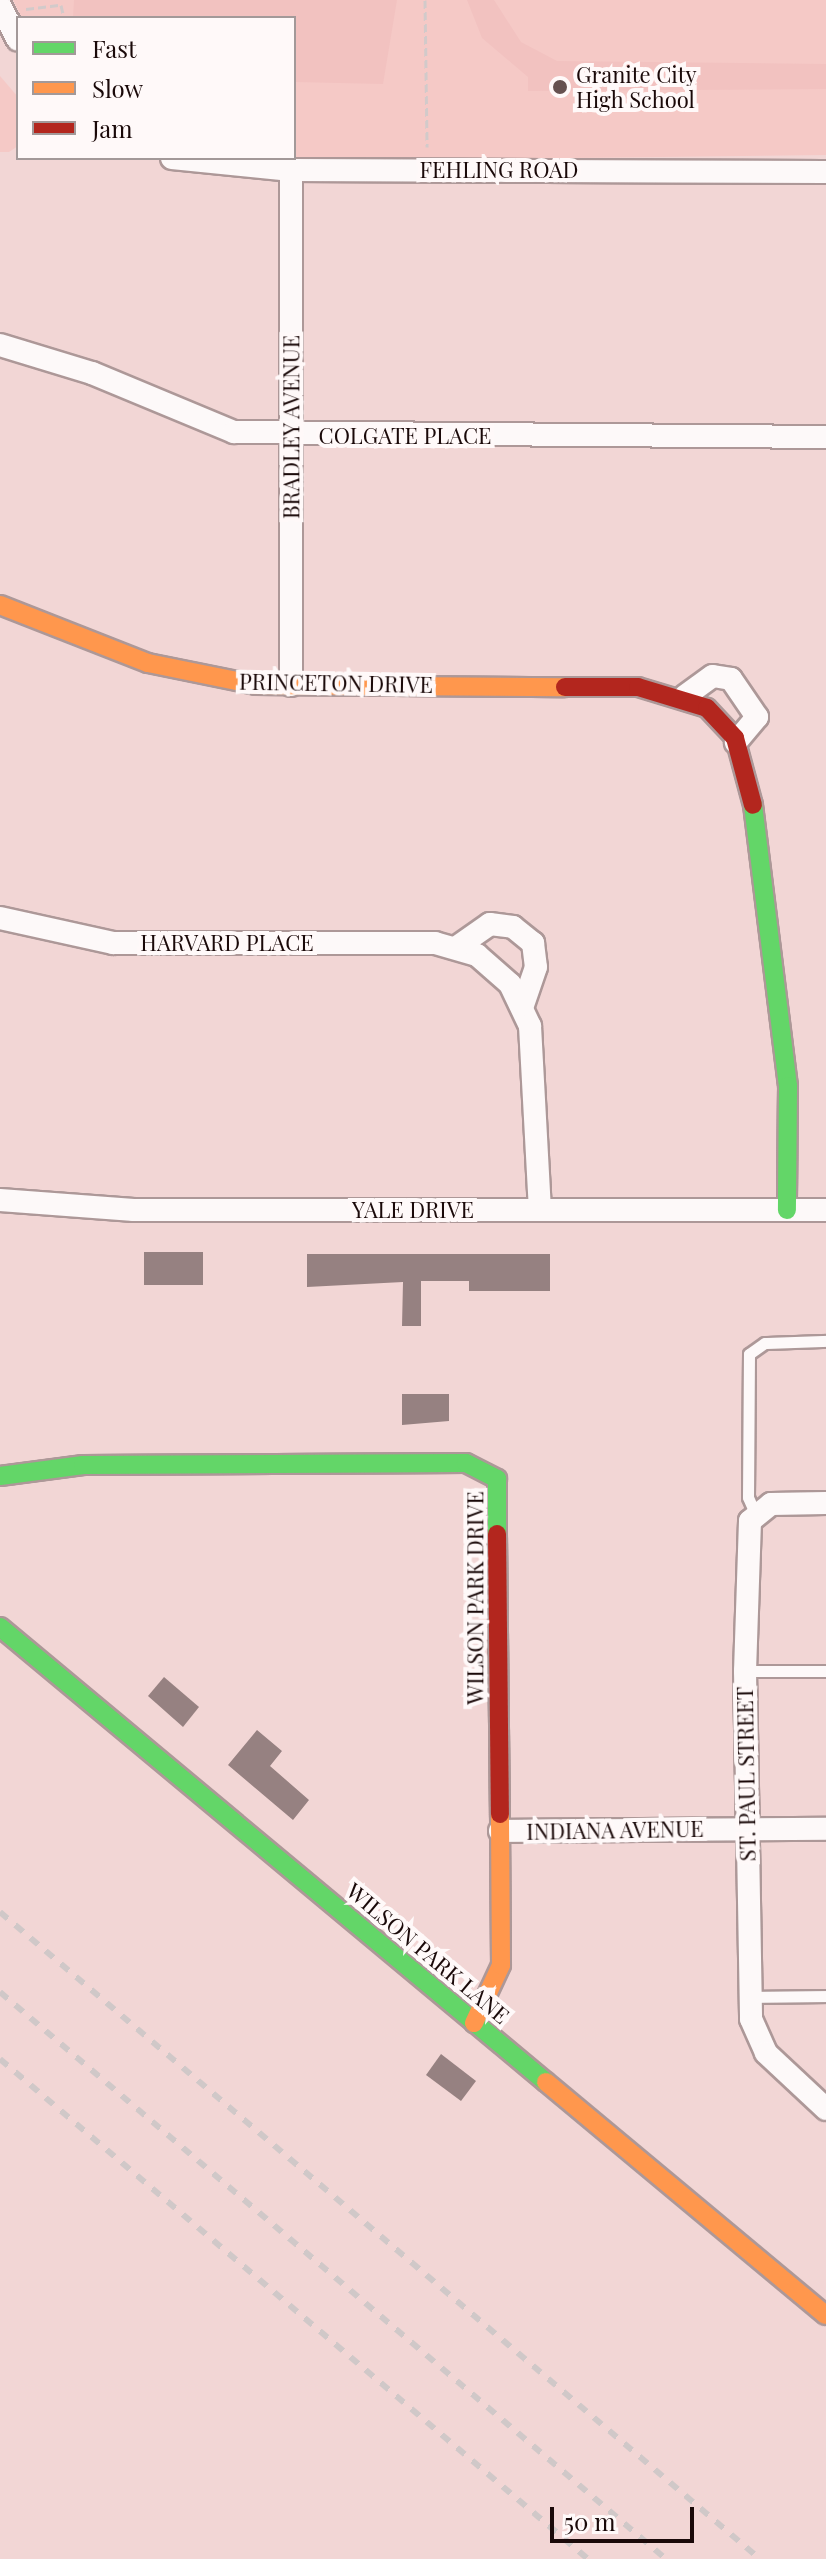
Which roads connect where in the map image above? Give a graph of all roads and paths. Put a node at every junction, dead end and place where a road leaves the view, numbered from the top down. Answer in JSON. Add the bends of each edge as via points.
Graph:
{"nodes":[{"id":1,"x":425,"y":0,"type":"edge"},
{"id":2,"x":1,"y":8,"type":"edge"},
{"id":3,"x":64,"y":16,"type":"edge"},
{"id":4,"x":16,"y":36,"type":"edge"},
{"id":5,"x":427,"y":147,"type":"dead end"},
{"id":6,"x":192,"y":160,"type":"edge"},
{"id":7,"x":291,"y":170,"type":"junction"},
{"id":8,"x":826,"y":172,"type":"edge"},
{"id":9,"x":0,"y":345,"type":"edge"},
{"id":10,"x":292,"y":435,"type":"junction"},
{"id":11,"x":826,"y":437,"type":"edge"},
{"id":12,"x":0,"y":605,"type":"edge"},
{"id":13,"x":291,"y":685,"type":"junction"},
{"id":14,"x":685,"y":696,"type":"junction"},
{"id":15,"x":736,"y":742,"type":"junction"},
{"id":16,"x":0,"y":918,"type":"edge"},
{"id":17,"x":457,"y":947,"type":"junction"},
{"id":18,"x":523,"y":1005,"type":"junction"},
{"id":19,"x":0,"y":1200,"type":"edge"},
{"id":20,"x":540,"y":1210,"type":"junction"},
{"id":21,"x":787,"y":1210,"type":"junction"},
{"id":22,"x":826,"y":1210,"type":"edge"},
{"id":23,"x":826,"y":1341,"type":"edge"},
{"id":24,"x":0,"y":1476,"type":"edge"},
{"id":25,"x":826,"y":1503,"type":"edge"},
{"id":26,"x":755,"y":1513,"type":"junction"},
{"id":27,"x":0,"y":1627,"type":"edge"},
{"id":28,"x":745,"y":1671,"type":"junction"},
{"id":29,"x":826,"y":1671,"type":"edge"},
{"id":30,"x":746,"y":1828,"type":"junction"},
{"id":31,"x":826,"y":1829,"type":"edge"},
{"id":32,"x":500,"y":1831,"type":"junction"},
{"id":33,"x":826,"y":1996,"type":"edge"},
{"id":34,"x":750,"y":1997,"type":"junction"},
{"id":35,"x":474,"y":2023,"type":"junction"},
{"id":36,"x":826,"y":2109,"type":"edge"},
{"id":37,"x":826,"y":2315,"type":"edge"}],
"edges":[{"from":1,"to":5,"type":"path"},
{"from":2,"to":3,"type":"path","via":[[61,5]]},
{"from":2,"to":4,"type":"street"},
{"from":6,"to":7,"type":"street","name":"FEHLING ROAD"},
{"from":7,"to":8,"type":"street","name":"FEHLING ROAD"},
{"from":7,"to":10,"type":"street","name":"BRADLEY AVENUE"},
{"from":9,"to":10,"type":"street","name":"COLGATE PLACE","via":[[92,373],[215,427]]},
{"from":10,"to":11,"type":"street","name":"COLGATE PLACE"},
{"from":10,"to":13,"type":"street","name":"BRADLEY AVENUE"},
{"from":12,"to":13,"type":"street","name":"PRINCETON DRIVE","via":[[148,663]]},
{"from":13,"to":14,"type":"street","name":"PRINCETON DRIVE","via":[[638,687]]},
{"from":14,"to":15,"type":"street","name":"PRINCETON DRIVE","via":[[707,708]]},
{"from":14,"to":15,"type":"street","via":[[713,676],[731,679],[757,717]]},
{"from":15,"to":21,"type":"street","name":"PRINCETON DRIVE","via":[[749,777],[788,1086]]},
{"from":16,"to":17,"type":"street","name":"HARVARD PLACE","via":[[113,943]]},
{"from":17,"to":18,"type":"street","name":"HARVARD PLACE","via":[[495,968]]},
{"from":17,"to":18,"type":"street","via":[[490,924],[513,927],[533,943],[536,967]]},
{"from":18,"to":20,"type":"street","name":"HARVARD PLACE","via":[[535,1055]]},
{"from":19,"to":20,"type":"street","name":"YALE DRIVE","via":[[134,1210]]},
{"from":20,"to":21,"type":"street","name":"YALE DRIVE"},
{"from":21,"to":22,"type":"street","name":"YALE DRIVE"},
{"from":23,"to":26,"type":"lane","via":[[765,1343],[749,1354],[748,1497]]},
{"from":24,"to":32,"type":"street","name":"WILSON PARK DRIVE","via":[[83,1465],[466,1463],[489,1470],[502,1502]]},
{"from":25,"to":26,"type":"street","via":[[778,1502]]},
{"from":26,"to":28,"type":"street","name":"ST. PAUL STREET","via":[[746,1532]]},
{"from":27,"to":35,"type":"street","name":"WILSON PARK LANE"},
{"from":28,"to":29,"type":"lane"},
{"from":28,"to":30,"type":"street","name":"ST. PAUL STREET"},
{"from":30,"to":31,"type":"street","name":"INDIANA AVENUE"},
{"from":30,"to":32,"type":"street","name":"INDIANA AVENUE"},
{"from":30,"to":34,"type":"street","name":"ST. PAUL STREET"},
{"from":32,"to":35,"type":"street","name":"WILSON PARK DRIVE","via":[[501,1965]]},
{"from":33,"to":34,"type":"lane"},
{"from":34,"to":36,"type":"street","name":"ST. PAUL STREET","via":[[756,2037]]},
{"from":35,"to":37,"type":"street","name":"WILSON PARK LANE"}]}
